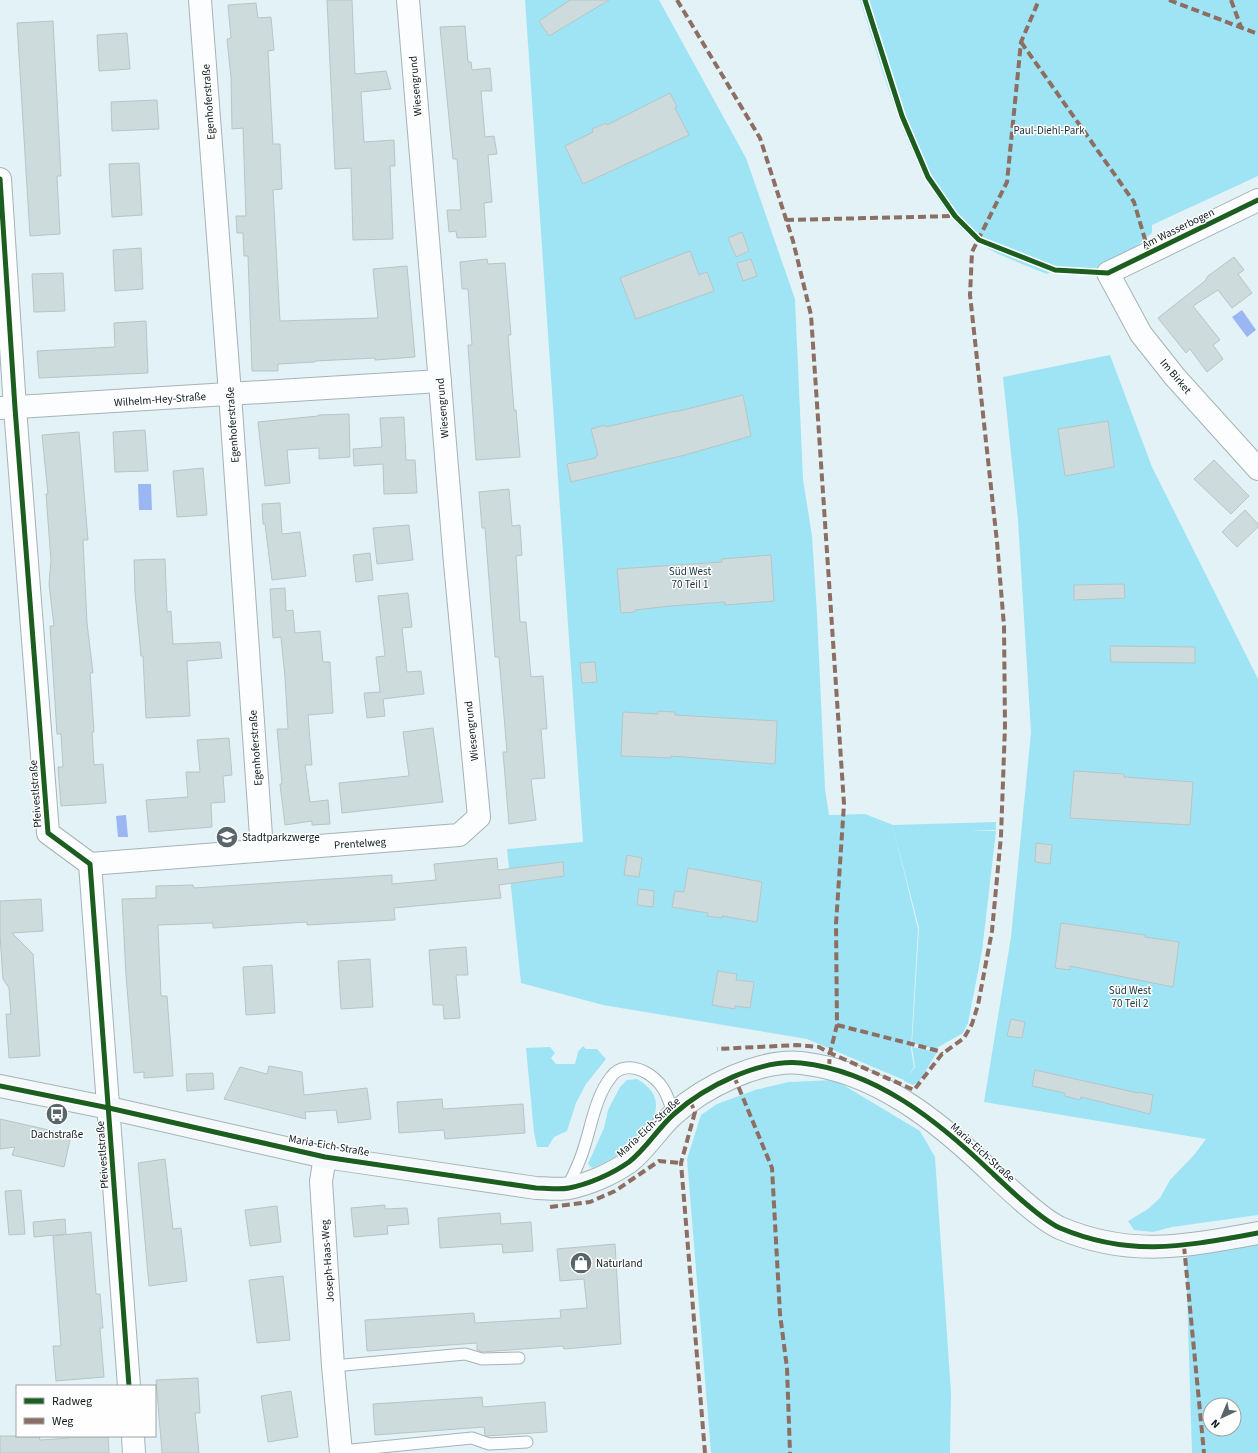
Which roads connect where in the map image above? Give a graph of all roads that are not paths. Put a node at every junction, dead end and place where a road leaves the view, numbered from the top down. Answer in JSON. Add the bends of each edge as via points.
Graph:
{"nodes":[{"id":1,"x":200,"y":0,"type":"edge"},
{"id":2,"x":408,"y":0,"type":"edge"},
{"id":3,"x":0,"y":179,"type":"edge"},
{"id":4,"x":1258,"y":200,"type":"edge"},
{"id":5,"x":1108,"y":273,"type":"joint"},
{"id":6,"x":440,"y":382,"type":"junction"},
{"id":7,"x":230,"y":394,"type":"junction"},
{"id":8,"x":7,"y":408,"type":"edge"},
{"id":9,"x":1258,"y":469,"type":"edge"},
{"id":10,"x":479,"y":817,"type":"joint"},
{"id":11,"x":262,"y":850,"type":"junction"},
{"id":12,"x":90,"y":864,"type":"junction"},
{"id":13,"x":0,"y":1086,"type":"edge"},
{"id":14,"x":109,"y":1108,"type":"junction"},
{"id":15,"x":673,"y":1114,"type":"junction"},
{"id":16,"x":325,"y":1157,"type":"junction"},
{"id":17,"x":568,"y":1188,"type":"junction"},
{"id":18,"x":1258,"y":1233,"type":"edge"},
{"id":19,"x":519,"y":1358,"type":"dead end"},
{"id":20,"x":333,"y":1366,"type":"junction"},
{"id":21,"x":129,"y":1385,"type":"edge"},
{"id":22,"x":133,"y":1437,"type":"edge"},
{"id":23,"x":527,"y":1442,"type":"dead end"},
{"id":24,"x":341,"y":1452,"type":"edge"},
{"id":25,"x":134,"y":1453,"type":"edge"}],
"edges":[{"from":1,"to":7,"type":"street","name":"Egenhoferstraße"},
{"from":2,"to":6,"type":"street","name":"Wiesengrund"},
{"from":3,"to":8,"type":"street","name":"Pfeivestlstraße"},
{"from":4,"to":5,"type":"street","name":"Am Wasserbogen"},
{"from":5,"to":9,"type":"street","name":"Im Birket","via":[[1141,334],[1175,377]]},
{"from":6,"to":7,"type":"street","name":"Wilhelm-Hey-Straße"},
{"from":6,"to":10,"type":"street","name":"Wiesengrund"},
{"from":7,"to":8,"type":"street","name":"Wilhelm-Hey-Straße"},
{"from":7,"to":11,"type":"street","name":"Egenhoferstraße"},
{"from":8,"to":12,"type":"street","name":"Pfeivestlstraße","via":[[48,834]]},
{"from":10,"to":11,"type":"street","name":"Prentelweg","via":[[459,835]]},
{"from":11,"to":12,"type":"street","name":"Prentelweg"},
{"from":12,"to":14,"type":"street","name":"Pfeivestlstraße"},
{"from":13,"to":14,"type":"street","name":"Maria-Eich-Straße"},
{"from":14,"to":16,"type":"street","name":"Maria-Eich-Straße"},
{"from":14,"to":21,"type":"street","name":"Pfeivestlstraße"},
{"from":15,"to":17,"type":"street","name":"Maria-Eich-Straße","via":[[629,1161],[597,1180]]},
{"from":15,"to":17,"type":"lane","via":[[667,1092],[653,1076],[637,1068],[622,1068],[611,1077],[601,1096]]},
{"from":15,"to":18,"type":"street","name":"Maria-Eich-Straße","via":[[712,1086],[734,1076],[779,1064],[799,1063],[829,1067],[864,1080],[898,1097],[933,1120],[1006,1186],[1058,1227],[1112,1244],[1154,1247],[1184,1246]]},
{"from":16,"to":17,"type":"street","name":"Maria-Eich-Straße","via":[[536,1188]]},
{"from":16,"to":20,"type":"street","name":"Joseph-Haas-Weg","via":[[321,1182]]},
{"from":19,"to":20,"type":"lane","via":[[482,1359],[465,1354]]},
{"from":20,"to":24,"type":"street","name":"Joseph-Haas-Weg"},
{"from":22,"to":25,"type":"street"},
{"from":23,"to":24,"type":"lane","name":"Joseph-Haas-Weg","via":[[489,1444],[472,1438]]}]}
